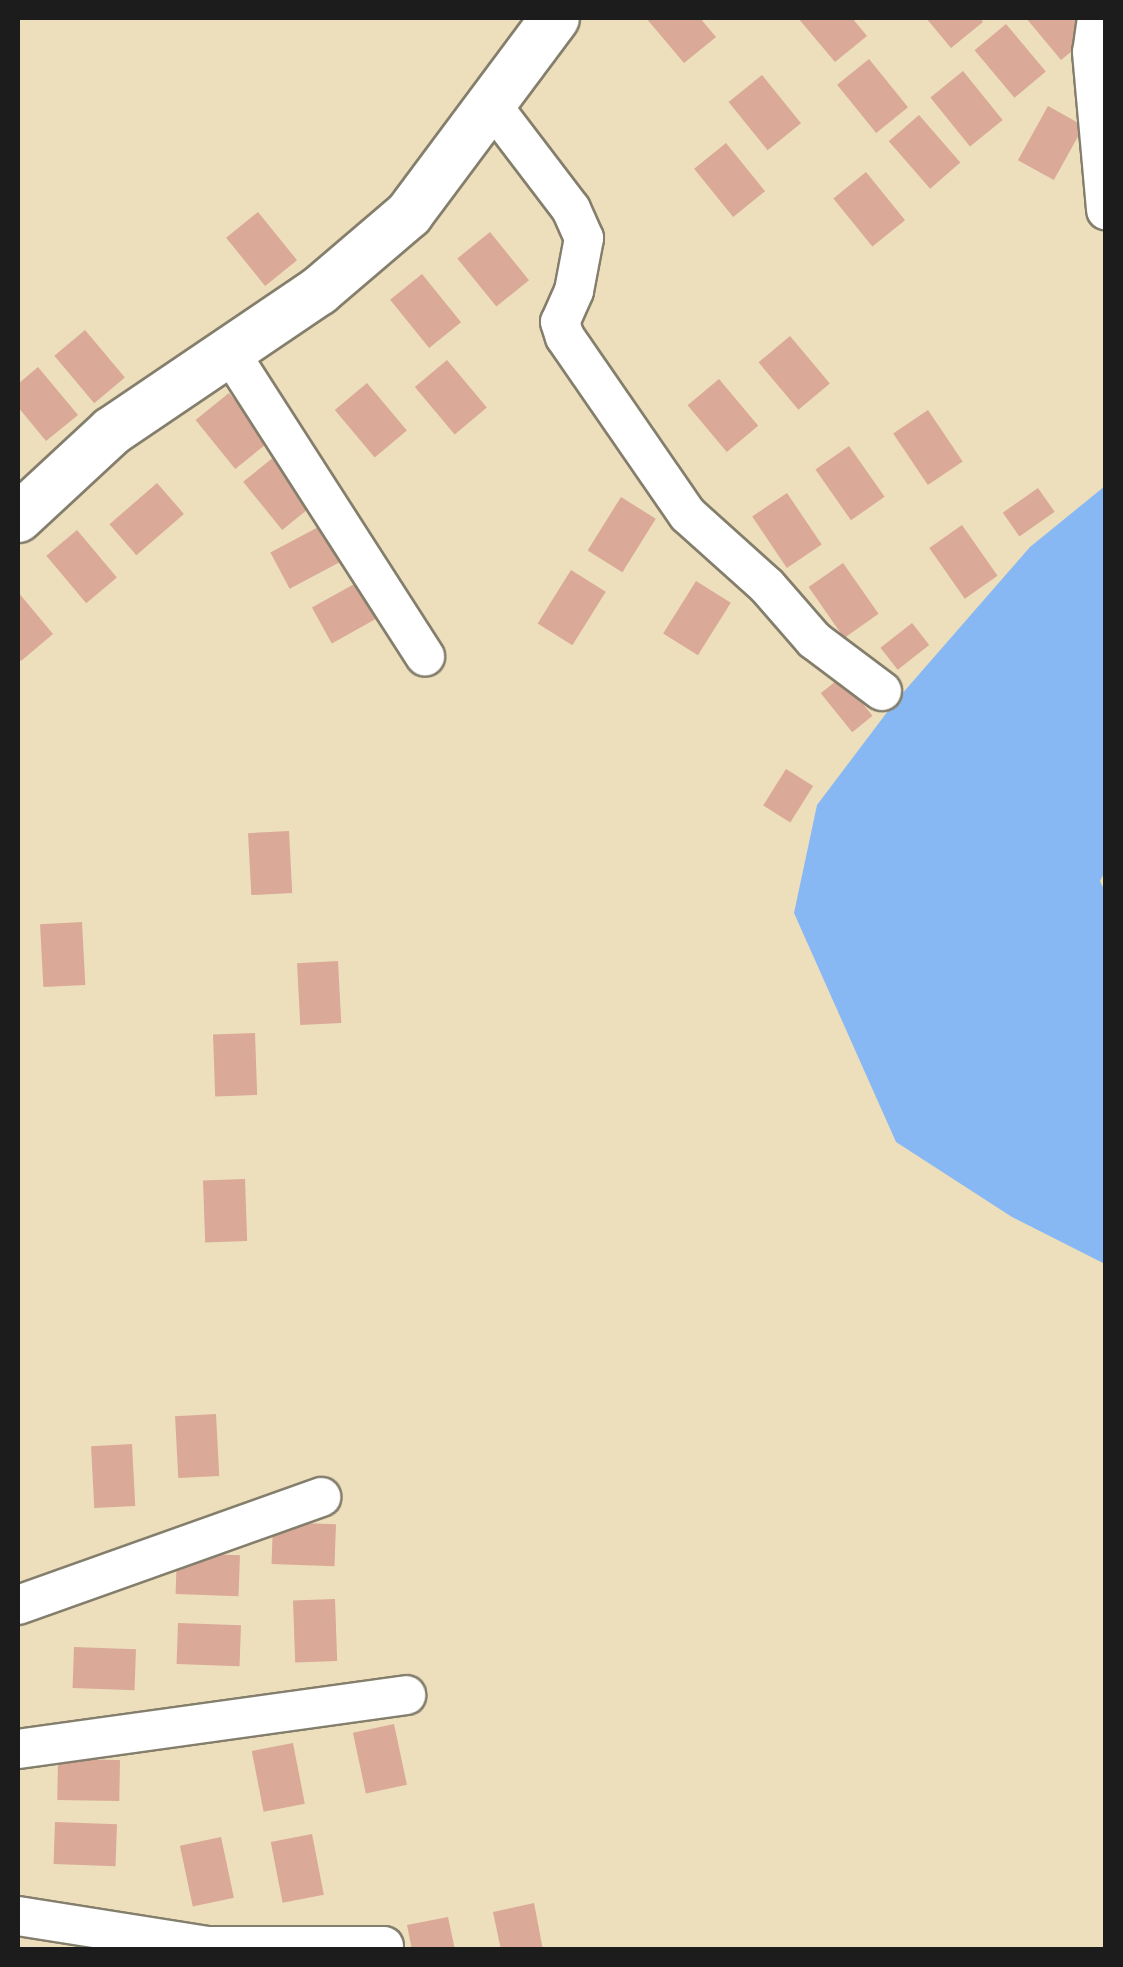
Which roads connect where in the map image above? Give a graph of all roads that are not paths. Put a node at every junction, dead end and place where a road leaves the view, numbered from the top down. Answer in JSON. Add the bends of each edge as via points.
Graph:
{"nodes":[{"id":1,"x":555,"y":18,"type":"edge"},
{"id":2,"x":1096,"y":18,"type":"edge"},
{"id":3,"x":494,"y":108,"type":"junction"},
{"id":4,"x":1102,"y":167,"type":"edge"},
{"id":5,"x":1106,"y":210,"type":"edge"},
{"id":6,"x":230,"y":351,"type":"junction"},
{"id":7,"x":18,"y":518,"type":"edge"},
{"id":8,"x":424,"y":656,"type":"dead end"},
{"id":9,"x":882,"y":691,"type":"dead end"},
{"id":10,"x":321,"y":1497,"type":"dead end"},
{"id":11,"x":18,"y":1605,"type":"edge"},
{"id":12,"x":406,"y":1695,"type":"dead end"},
{"id":13,"x":18,"y":1749,"type":"edge"},
{"id":14,"x":18,"y":1916,"type":"edge"},
{"id":15,"x":384,"y":1946,"type":"dead end"}],
"edges":[{"from":1,"to":3,"type":"street"},
{"from":2,"to":4,"type":"street","via":[[1092,52]]},
{"from":3,"to":6,"type":"street","via":[[409,214],[320,291]]},
{"from":3,"to":9,"type":"street","via":[[571,209],[584,238],[560,322],[566,337],[688,515],[767,586],[814,640]]},
{"from":4,"to":5,"type":"street"},
{"from":6,"to":7,"type":"street","via":[[112,430]]},
{"from":6,"to":8,"type":"street"},
{"from":10,"to":11,"type":"street"},
{"from":12,"to":13,"type":"street"},
{"from":14,"to":15,"type":"street","via":[[208,1946]]}]}
